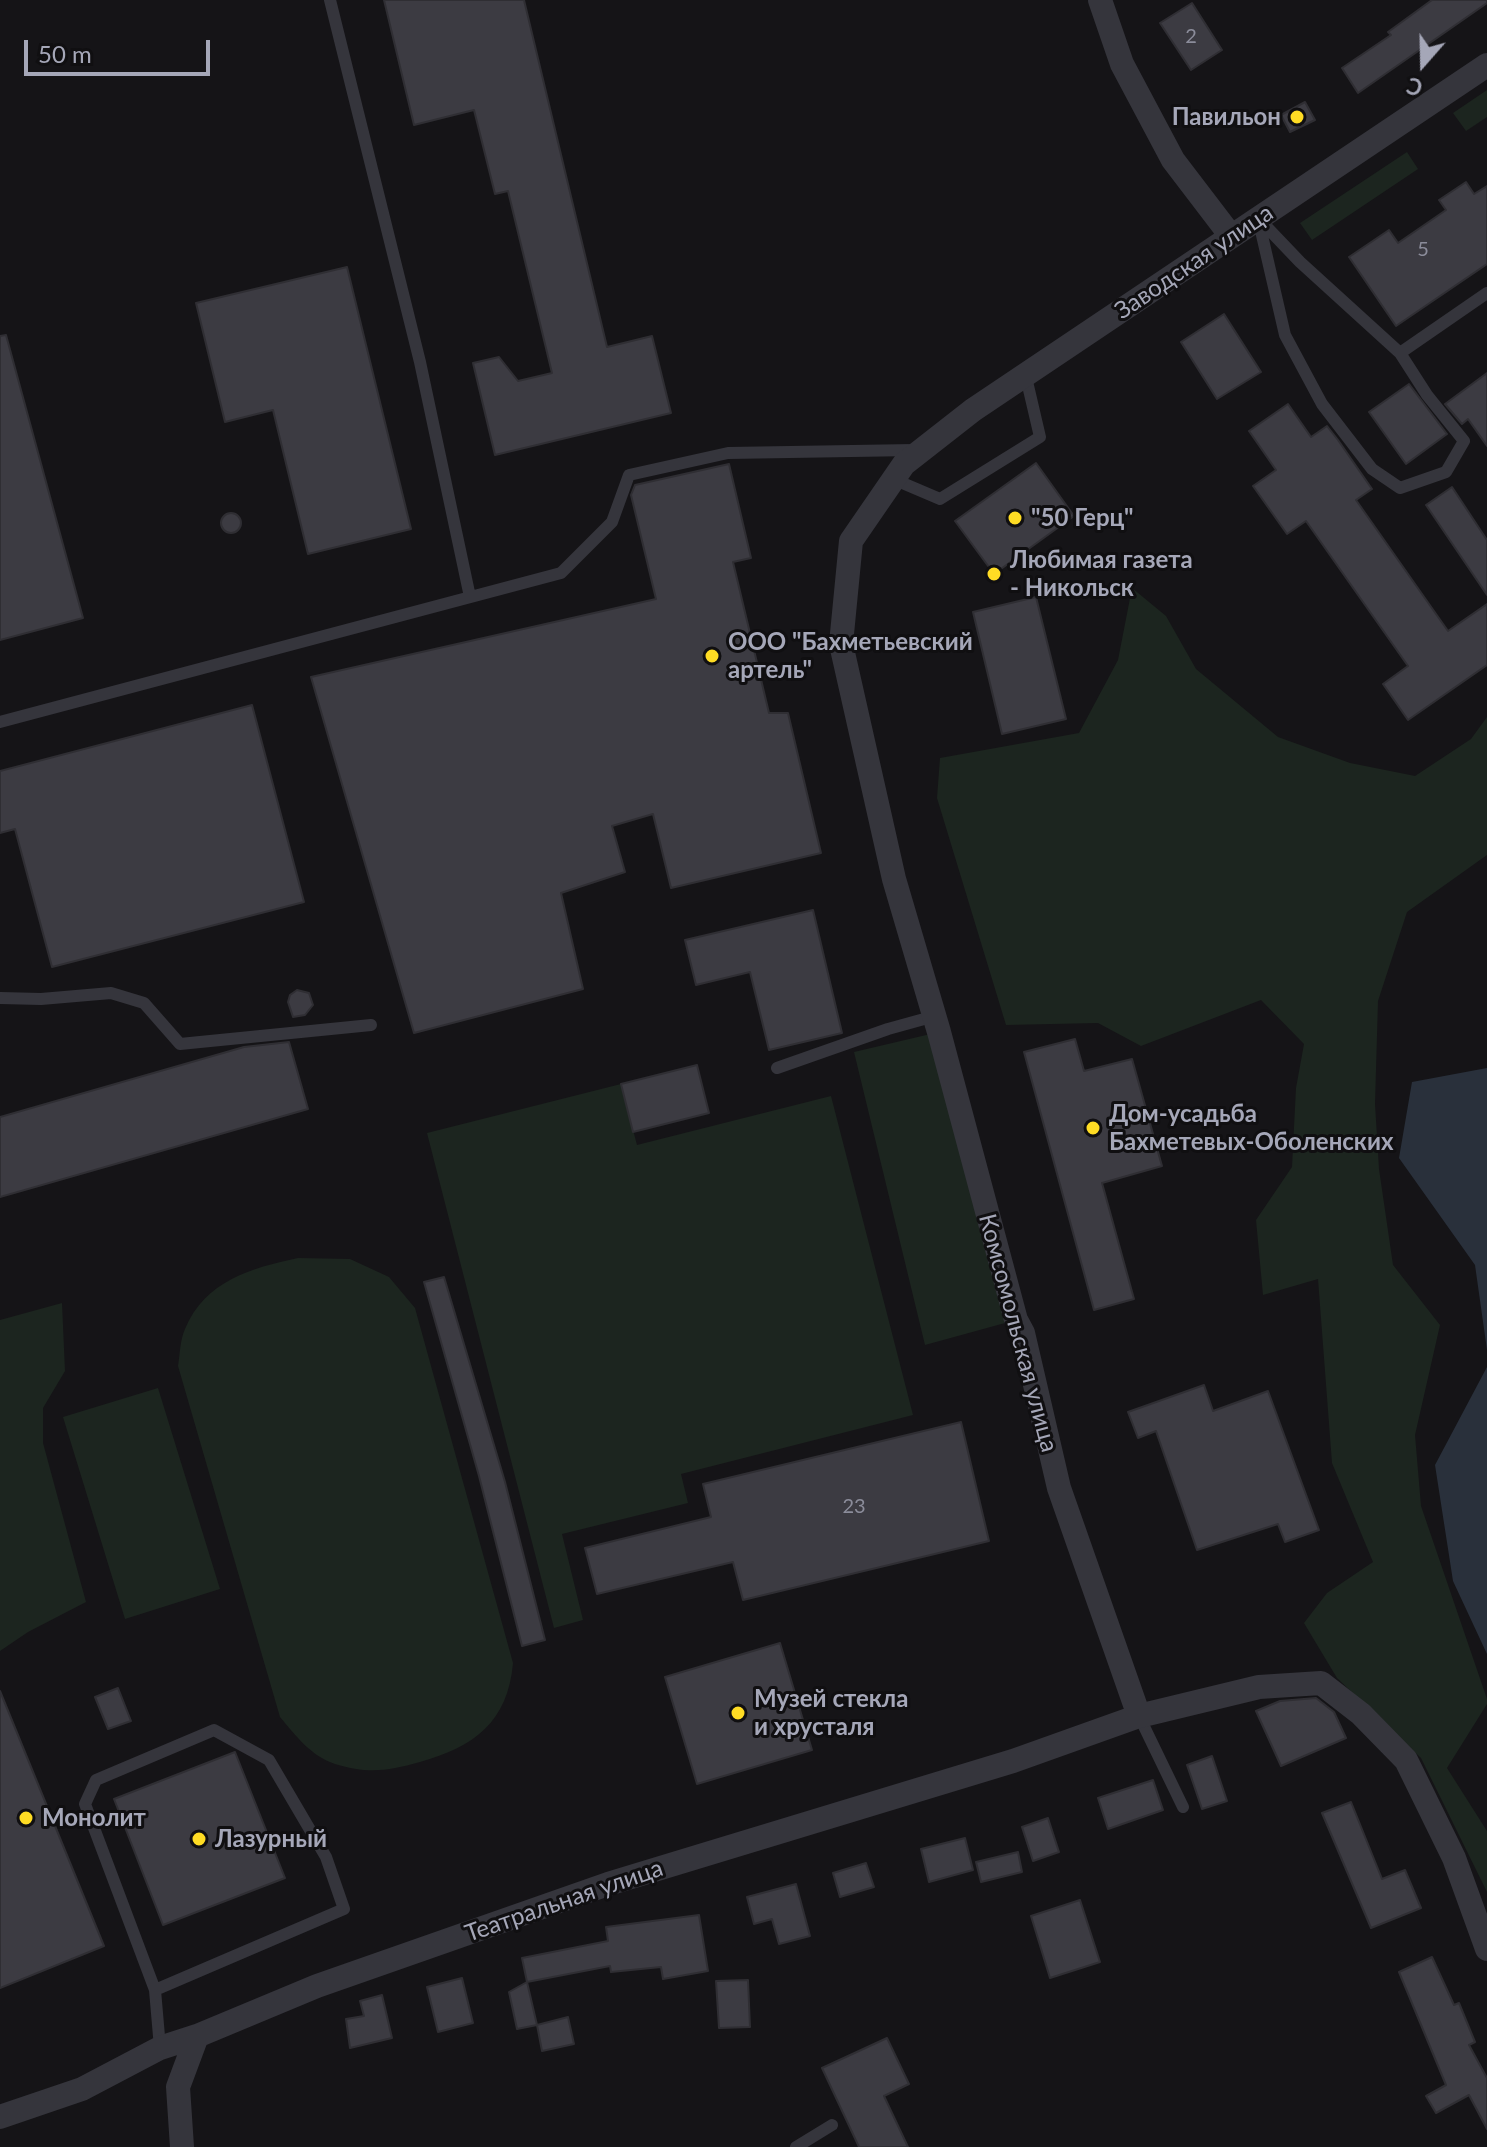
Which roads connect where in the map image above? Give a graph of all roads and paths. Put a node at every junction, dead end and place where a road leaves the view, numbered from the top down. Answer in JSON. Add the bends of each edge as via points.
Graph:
{"nodes":[{"id":1,"x":330,"y":0,"type":"edge"},
{"id":2,"x":1100,"y":0,"type":"edge"},
{"id":3,"x":1487,"y":65,"type":"edge"},
{"id":4,"x":1258,"y":218,"type":"junction"},
{"id":5,"x":1231,"y":236,"type":"junction"},
{"id":6,"x":1487,"y":293,"type":"edge"},
{"id":7,"x":1400,"y":353,"type":"junction"},
{"id":8,"x":1026,"y":377,"type":"junction"},
{"id":9,"x":906,"y":465,"type":"junction"},
{"id":10,"x":470,"y":597,"type":"junction"},
{"id":11,"x":0,"y":722,"type":"edge"},
{"id":12,"x":0,"y":998,"type":"edge"},
{"id":13,"x":935,"y":1016,"type":"junction"},
{"id":14,"x":371,"y":1025,"type":"dead end"},
{"id":15,"x":777,"y":1068,"type":"dead end"},
{"id":16,"x":1139,"y":1716,"type":"junction"},
{"id":17,"x":1183,"y":1807,"type":"dead end"},
{"id":18,"x":1487,"y":1949,"type":"edge"},
{"id":19,"x":155,"y":1990,"type":"junction"},
{"id":20,"x":197,"y":2036,"type":"junction"},
{"id":21,"x":160,"y":2048,"type":"junction"},
{"id":22,"x":0,"y":2117,"type":"edge"},
{"id":23,"x":832,"y":2125,"type":"dead end"},
{"id":24,"x":182,"y":2147,"type":"edge"},
{"id":25,"x":796,"y":2147,"type":"edge"}],
"edges":[{"from":1,"to":10,"type":"lane","via":[[420,362]]},
{"from":2,"to":5,"type":"street","via":[[1122,64],[1173,160]]},
{"from":3,"to":4,"type":"street","name":"Заводская улица"},
{"from":4,"to":5,"type":"street","name":"Заводская улица"},
{"from":4,"to":7,"type":"lane"},
{"from":4,"to":7,"type":"lane","via":[[1285,335],[1322,404],[1372,469],[1400,488],[1446,472],[1464,441]]},
{"from":5,"to":8,"type":"street","name":"Заводская улица"},
{"from":6,"to":7,"type":"lane"},
{"from":8,"to":9,"type":"street","name":"Заводская улица","via":[[973,410]]},
{"from":8,"to":9,"type":"lane","via":[[1040,437],[940,499]]},
{"from":9,"to":10,"type":"lane","via":[[728,453],[629,475],[612,522],[561,573]]},
{"from":9,"to":13,"type":"street","name":"Комсомольская улица","via":[[851,541],[841,644],[894,879]]},
{"from":10,"to":11,"type":"lane"},
{"from":12,"to":14,"type":"lane","via":[[111,993],[144,1003],[180,1044]]},
{"from":13,"to":15,"type":"lane"},
{"from":13,"to":16,"type":"street","name":"Комсомольская улица","via":[[1023,1333],[1059,1488]]},
{"from":16,"to":17,"type":"lane"},
{"from":16,"to":18,"type":"street","via":[[1259,1687],[1321,1683],[1406,1760],[1454,1858]]},
{"from":16,"to":20,"type":"street","name":"Театральная улица","via":[[1013,1761],[608,1884],[317,1986]]},
{"from":19,"to":19,"type":"lane","via":[[85,1804],[96,1780],[214,1730],[269,1760],[326,1857],[344,1909]]},
{"from":19,"to":21,"type":"lane"},
{"from":20,"to":21,"type":"street","name":"Театральная улица"},
{"from":20,"to":24,"type":"street","via":[[178,2087]]},
{"from":21,"to":22,"type":"street","name":"Театральная улица","via":[[82,2089]]},
{"from":23,"to":25,"type":"lane"}]}
